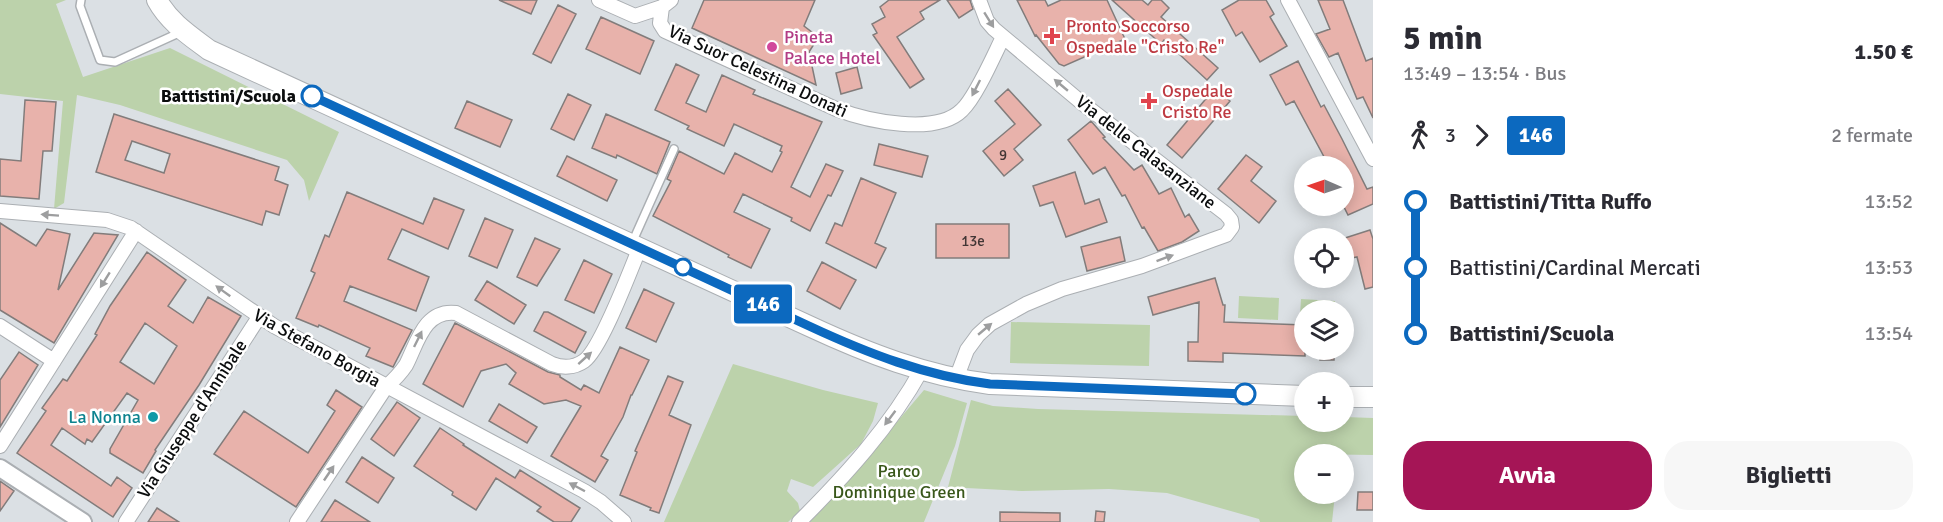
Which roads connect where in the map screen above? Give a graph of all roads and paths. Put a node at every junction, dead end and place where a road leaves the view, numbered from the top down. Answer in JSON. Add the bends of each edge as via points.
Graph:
{"nodes":[{"id":1,"x":81,"y":0,"type":"edge"},
{"id":2,"x":157,"y":0,"type":"edge"},
{"id":3,"x":599,"y":0,"type":"edge"},
{"id":4,"x":980,"y":0,"type":"edge"},
{"id":5,"x":1288,"y":0,"type":"edge"},
{"id":6,"x":667,"y":4,"type":"edge"},
{"id":7,"x":183,"y":32,"type":"junction"},
{"id":8,"x":1003,"y":37,"type":"junction"},
{"id":9,"x":674,"y":149,"type":"dead end"},
{"id":10,"x":1373,"y":159,"type":"edge"},
{"id":11,"x":0,"y":211,"type":"edge"},
{"id":12,"x":136,"y":231,"type":"junction"},
{"id":13,"x":636,"y":245,"type":"junction"},
{"id":14,"x":259,"y":317,"type":"junction"},
{"id":15,"x":0,"y":326,"type":"edge"},
{"id":16,"x":54,"y":361,"type":"junction"},
{"id":17,"x":922,"y":369,"type":"junction"},
{"id":18,"x":956,"y":379,"type":"junction"},
{"id":19,"x":386,"y":387,"type":"junction"},
{"id":20,"x":1294,"y":396,"type":"edge"},
{"id":21,"x":1354,"y":397,"type":"edge"},
{"id":22,"x":1373,"y":397,"type":"edge"},
{"id":23,"x":0,"y":446,"type":"edge"},
{"id":24,"x":0,"y":468,"type":"edge"},
{"id":25,"x":81,"y":521,"type":"edge"},
{"id":26,"x":126,"y":522,"type":"edge"},
{"id":27,"x":297,"y":522,"type":"edge"},
{"id":28,"x":624,"y":522,"type":"edge"},
{"id":29,"x":800,"y":522,"type":"edge"}],
"edges":[{"from":1,"to":7,"type":"lane","via":[[100,60],[115,62]]},
{"from":2,"to":7,"type":"main road"},
{"from":3,"to":6,"type":"street","name":"Via Suor Celestina Donati","via":[[633,16]]},
{"from":4,"to":8,"type":"street","name":"Via delle Calasanziane","one_way":true,"via":[[987,21]]},
{"from":5,"to":10,"type":"street"},
{"from":8,"to":6,"type":"street","name":"Via Suor Celestina Donati","one_way":true,"via":[[961,112],[946,120],[899,124],[836,109],[665,31],[660,23]]},
{"from":7,"to":13,"type":"main road","via":[[232,61]]},
{"from":18,"to":8,"type":"street","name":"Via delle Calasanziane","one_way":true,"via":[[967,350],[981,331],[1026,304],[1202,244],[1226,235],[1232,227],[1226,214]]},
{"from":9,"to":13,"type":"lane"},
{"from":12,"to":11,"type":"street","name":"Via Stefano Borgia","one_way":true,"via":[[107,220]]},
{"from":14,"to":12,"type":"street","name":"Via Stefano Borgia","one_way":true},
{"from":12,"to":16,"type":"street","one_way":true},
{"from":13,"to":17,"type":"main road","via":[[864,351]]},
{"from":19,"to":13,"type":"street","one_way":true,"via":[[406,365],[428,323],[449,313],[465,317],[556,366],[581,363],[598,343]]},
{"from":14,"to":19,"type":"street","name":"Via Stefano Borgia"},
{"from":14,"to":26,"type":"street","name":"Via Giuseppe d'Annibale"},
{"from":15,"to":16,"type":"street"},
{"from":16,"to":23,"type":"street"},
{"from":17,"to":18,"type":"main road"},
{"from":17,"to":29,"type":"street","one_way":true,"via":[[908,394],[846,475]]},
{"from":18,"to":20,"type":"main road","via":[[1031,387]]},
{"from":27,"to":19,"type":"street","one_way":true},
{"from":28,"to":19,"type":"street","name":"Via Stefano Borgia","one_way":true,"via":[[584,491]]},
{"from":21,"to":22,"type":"main road"},
{"from":24,"to":25,"type":"street"}]}
